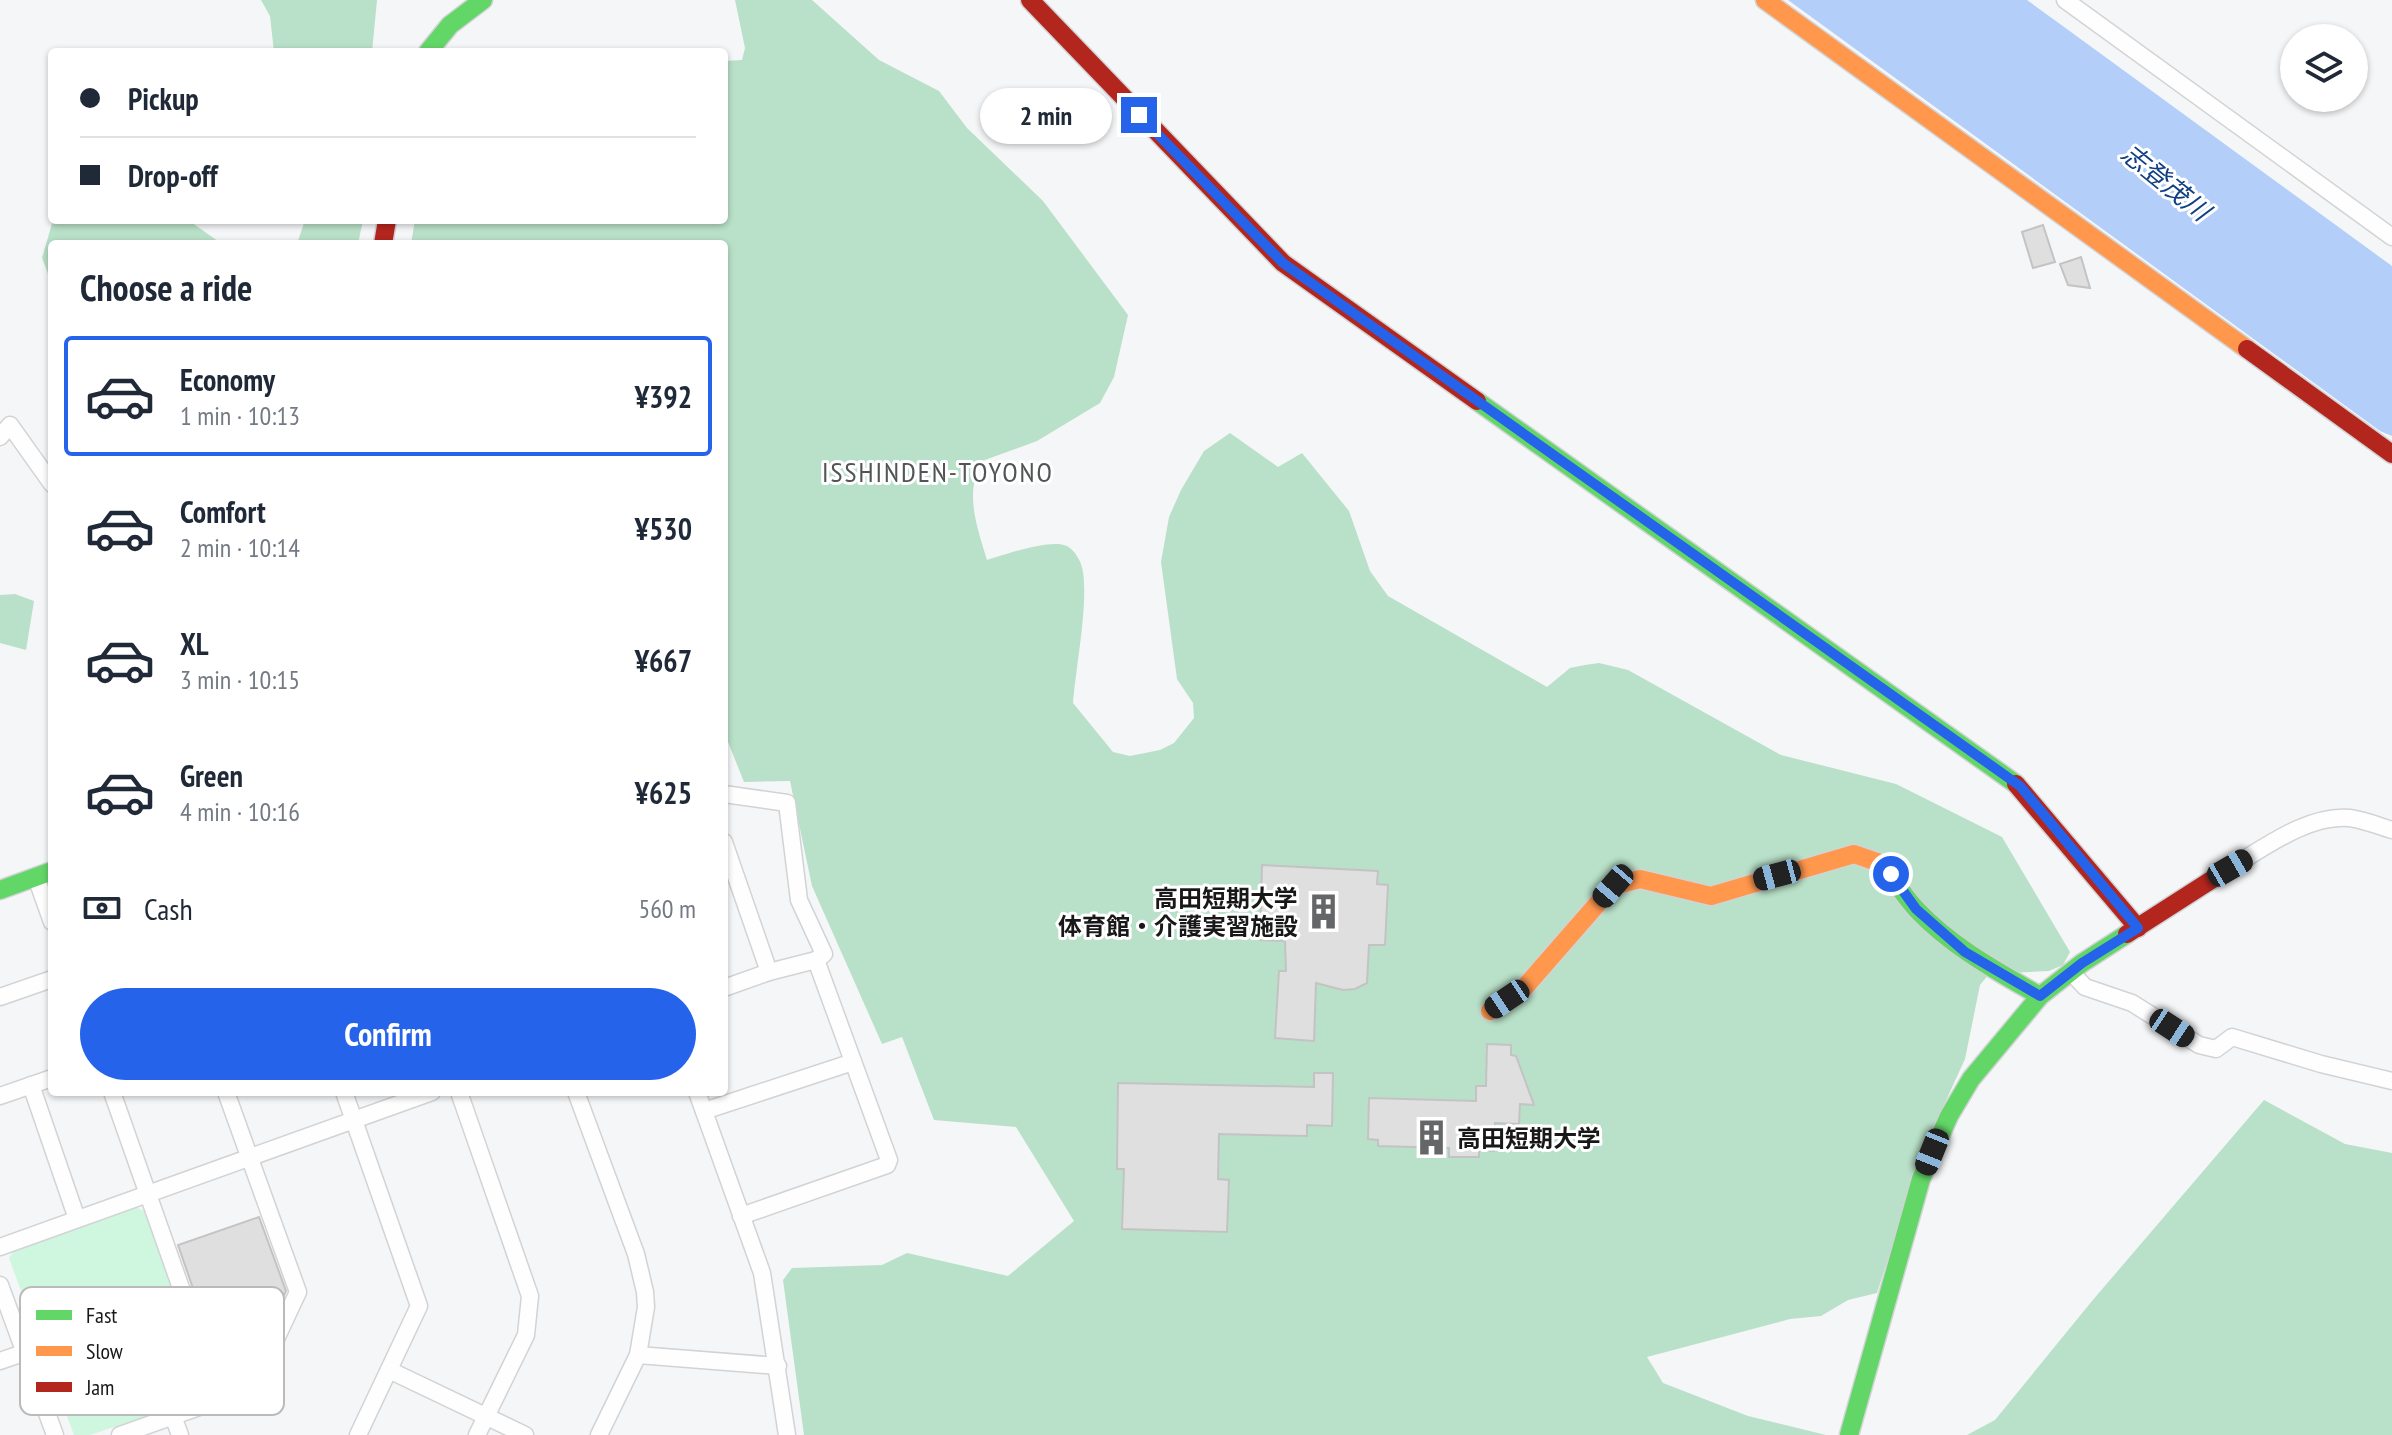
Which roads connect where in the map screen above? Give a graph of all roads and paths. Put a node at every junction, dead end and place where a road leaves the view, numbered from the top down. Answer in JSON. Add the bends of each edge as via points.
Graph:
{"nodes":[{"id":1,"x":483,"y":0,"type":"edge"},
{"id":2,"x":1030,"y":0,"type":"edge"},
{"id":3,"x":1765,"y":0,"type":"edge"},
{"id":4,"x":2065,"y":0,"type":"edge"},
{"id":5,"x":431,"y":48,"type":"edge"},
{"id":6,"x":2392,"y":237,"type":"edge"},
{"id":7,"x":0,"y":437,"type":"edge"},
{"id":8,"x":2392,"y":454,"type":"edge"},
{"id":9,"x":48,"y":478,"type":"edge"},
{"id":10,"x":728,"y":795,"type":"edge"},
{"id":11,"x":2392,"y":830,"type":"edge"},
{"id":12,"x":728,"y":854,"type":"edge"},
{"id":13,"x":2230,"y":868,"type":"joint"},
{"id":14,"x":44,"y":874,"type":"edge"},
{"id":15,"x":0,"y":890,"type":"edge"},
{"id":16,"x":48,"y":898,"type":"edge"},
{"id":17,"x":2138,"y":928,"type":"junction"},
{"id":18,"x":816,"y":960,"type":"junction"},
{"id":19,"x":769,"y":972,"type":"junction"},
{"id":20,"x":2071,"y":972,"type":"junction"},
{"id":21,"x":48,"y":980,"type":"edge"},
{"id":22,"x":728,"y":987,"type":"edge"},
{"id":23,"x":2040,"y":996,"type":"junction"},
{"id":24,"x":0,"y":997,"type":"edge"},
{"id":25,"x":1490,"y":1011,"type":"dead end"},
{"id":26,"x":853,"y":1062,"type":"junction"},
{"id":27,"x":48,"y":1079,"type":"edge"},
{"id":28,"x":2392,"y":1081,"type":"edge"},
{"id":29,"x":31,"y":1085,"type":"junction"},
{"id":30,"x":0,"y":1096,"type":"edge"},
{"id":31,"x":113,"y":1096,"type":"edge"},
{"id":32,"x":227,"y":1096,"type":"edge"},
{"id":33,"x":345,"y":1096,"type":"edge"},
{"id":34,"x":421,"y":1096,"type":"edge"},
{"id":35,"x":460,"y":1096,"type":"edge"},
{"id":36,"x":577,"y":1096,"type":"edge"},
{"id":37,"x":698,"y":1096,"type":"edge"},
{"id":38,"x":704,"y":1111,"type":"junction"},
{"id":39,"x":354,"y":1120,"type":"junction"},
{"id":40,"x":249,"y":1157,"type":"junction"},
{"id":41,"x":147,"y":1194,"type":"junction"},
{"id":42,"x":741,"y":1216,"type":"junction"},
{"id":43,"x":77,"y":1219,"type":"junction"},
{"id":44,"x":0,"y":1247,"type":"edge"},
{"id":45,"x":0,"y":1285,"type":"edge"},
{"id":46,"x":180,"y":1287,"type":"edge"},
{"id":47,"x":284,"y":1322,"type":"edge"},
{"id":48,"x":20,"y":1337,"type":"edge"},
{"id":49,"x":20,"y":1354,"type":"edge"},
{"id":50,"x":638,"y":1355,"type":"junction"},
{"id":51,"x":0,"y":1361,"type":"edge"},
{"id":52,"x":778,"y":1366,"type":"junction"},
{"id":53,"x":389,"y":1370,"type":"junction"},
{"id":54,"x":48,"y":1415,"type":"edge"},
{"id":55,"x":173,"y":1416,"type":"joint"},
{"id":56,"x":486,"y":1416,"type":"junction"},
{"id":57,"x":55,"y":1435,"type":"edge"},
{"id":58,"x":120,"y":1435,"type":"edge"},
{"id":59,"x":180,"y":1435,"type":"edge"},
{"id":60,"x":358,"y":1435,"type":"edge"},
{"id":61,"x":477,"y":1435,"type":"edge"},
{"id":62,"x":525,"y":1435,"type":"edge"},
{"id":63,"x":599,"y":1435,"type":"edge"},
{"id":64,"x":787,"y":1435,"type":"edge"},
{"id":65,"x":1849,"y":1435,"type":"edge"}],
"edges":[{"from":1,"to":5,"type":"street","via":[[450,25]]},
{"from":2,"to":17,"type":"street","via":[[1283,263],[2020,786]]},
{"from":3,"to":8,"type":"street"},
{"from":4,"to":6,"type":"street"},
{"from":7,"to":9,"type":"street","via":[[10,425]]},
{"from":10,"to":18,"type":"street","via":[[787,803],[799,900],[824,954]]},
{"from":11,"to":13,"type":"street","via":[[2349,818],[2321,822]]},
{"from":12,"to":19,"type":"street"},
{"from":13,"to":17,"type":"street"},
{"from":14,"to":15,"type":"street"},
{"from":14,"to":16,"type":"street"},
{"from":17,"to":20,"type":"street"},
{"from":18,"to":19,"type":"street"},
{"from":18,"to":26,"type":"street"},
{"from":19,"to":22,"type":"street"},
{"from":20,"to":23,"type":"street"},
{"from":20,"to":28,"type":"street","via":[[2085,987],[2132,1003],[2199,1045],[2216,1049],[2232,1037]]},
{"from":21,"to":24,"type":"street"},
{"from":23,"to":25,"type":"street","via":[[1965,952],[1916,909],[1891,874],[1875,860],[1854,854],[1711,896],[1640,879],[1613,886],[1524,988]]},
{"from":23,"to":65,"type":"street","via":[[1971,1079],[1932,1152]]},
{"from":26,"to":38,"type":"street"},
{"from":26,"to":42,"type":"street","via":[[887,1165]]},
{"from":27,"to":29,"type":"street"},
{"from":29,"to":30,"type":"street"},
{"from":29,"to":43,"type":"street"},
{"from":31,"to":41,"type":"street"},
{"from":32,"to":40,"type":"street"},
{"from":33,"to":39,"type":"street"},
{"from":34,"to":39,"type":"street"},
{"from":35,"to":56,"type":"street","via":[[530,1296],[526,1335]]},
{"from":36,"to":50,"type":"street","via":[[645,1292]]},
{"from":37,"to":38,"type":"street"},
{"from":38,"to":42,"type":"street"},
{"from":39,"to":40,"type":"street"},
{"from":39,"to":53,"type":"street","via":[[419,1306]]},
{"from":40,"to":41,"type":"street"},
{"from":40,"to":47,"type":"street","via":[[298,1292]]},
{"from":41,"to":43,"type":"street"},
{"from":41,"to":46,"type":"street"},
{"from":42,"to":52,"type":"street","via":[[762,1273]]},
{"from":43,"to":44,"type":"street"},
{"from":45,"to":48,"type":"street"},
{"from":49,"to":51,"type":"street"},
{"from":50,"to":52,"type":"street"},
{"from":50,"to":63,"type":"street"},
{"from":52,"to":64,"type":"street"},
{"from":53,"to":56,"type":"street"},
{"from":53,"to":60,"type":"street"},
{"from":54,"to":57,"type":"street"},
{"from":55,"to":58,"type":"street"},
{"from":55,"to":59,"type":"street"},
{"from":56,"to":61,"type":"street"},
{"from":56,"to":62,"type":"street"}]}
